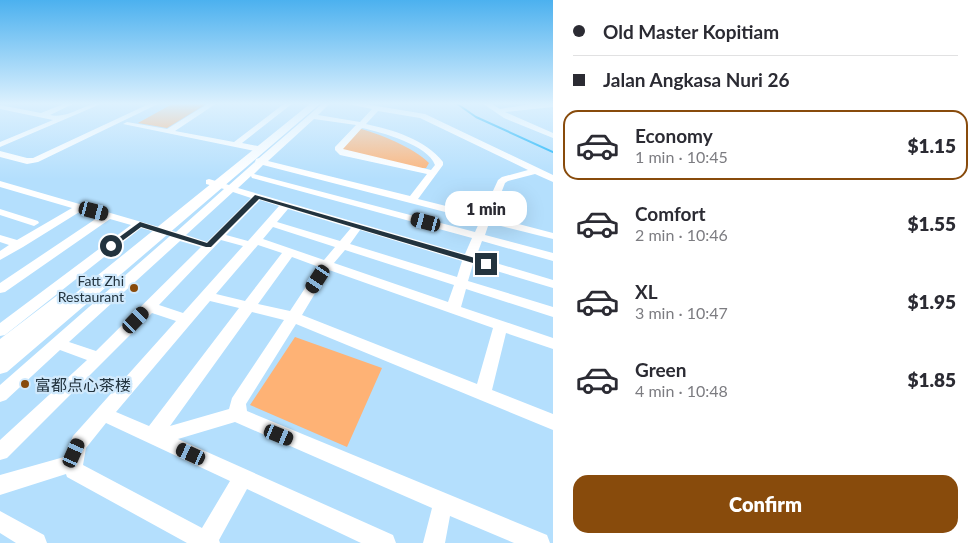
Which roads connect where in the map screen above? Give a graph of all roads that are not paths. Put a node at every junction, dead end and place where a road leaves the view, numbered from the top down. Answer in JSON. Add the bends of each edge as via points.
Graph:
{"nodes":[{"id":1,"x":38,"y":128,"type":"edge"},
{"id":2,"x":103,"y":128,"type":"edge"},
{"id":3,"x":153,"y":128,"type":"edge"},
{"id":4,"x":173,"y":128,"type":"edge"},
{"id":5,"x":257,"y":128,"type":"edge"},
{"id":6,"x":279,"y":128,"type":"edge"},
{"id":7,"x":283,"y":128,"type":"edge"},
{"id":8,"x":297,"y":128,"type":"edge"},
{"id":9,"x":356,"y":128,"type":"edge"},
{"id":10,"x":377,"y":128,"type":"edge"},
{"id":11,"x":448,"y":128,"type":"edge"},
{"id":12,"x":535,"y":128,"type":"edge"},
{"id":13,"x":547,"y":128,"type":"edge"},
{"id":14,"x":539,"y":130,"type":"junction"},
{"id":15,"x":169,"y":131,"type":"junction"},
{"id":16,"x":0,"y":136,"type":"edge"},
{"id":17,"x":553,"y":136,"type":"edge"},
{"id":18,"x":13,"y":139,"type":"junction"},
{"id":19,"x":236,"y":144,"type":"junction"},
{"id":20,"x":0,"y":145,"type":"edge"},
{"id":21,"x":257,"y":148,"type":"junction"},
{"id":22,"x":0,"y":154,"type":"edge"},
{"id":23,"x":259,"y":161,"type":"junction"},
{"id":24,"x":535,"y":170,"type":"junction"},
{"id":25,"x":433,"y":173,"type":"junction"},
{"id":26,"x":255,"y":176,"type":"dead end"},
{"id":27,"x":553,"y":179,"type":"edge"},
{"id":28,"x":0,"y":184,"type":"edge"},
{"id":29,"x":218,"y":185,"type":"junction"},
{"id":30,"x":369,"y":189,"type":"junction"},
{"id":31,"x":258,"y":196,"type":"junction"},
{"id":32,"x":412,"y":200,"type":"junction"},
{"id":33,"x":356,"y":204,"type":"junction"},
{"id":34,"x":286,"y":205,"type":"junction"},
{"id":35,"x":80,"y":207,"type":"junction"},
{"id":36,"x":0,"y":212,"type":"edge"},
{"id":37,"x":109,"y":215,"type":"junction"},
{"id":38,"x":486,"y":219,"type":"junction"},
{"id":39,"x":341,"y":221,"type":"junction"},
{"id":40,"x":34,"y":222,"type":"dead end"},
{"id":41,"x":270,"y":223,"type":"junction"},
{"id":42,"x":358,"y":226,"type":"junction"},
{"id":43,"x":162,"y":231,"type":"junction"},
{"id":44,"x":553,"y":236,"type":"edge"},
{"id":45,"x":479,"y":237,"type":"junction"},
{"id":46,"x":0,"y":238,"type":"edge"},
{"id":47,"x":213,"y":241,"type":"junction"},
{"id":48,"x":253,"y":242,"type":"junction"},
{"id":49,"x":19,"y":245,"type":"junction"},
{"id":50,"x":342,"y":245,"type":"junction"},
{"id":51,"x":289,"y":252,"type":"junction"},
{"id":52,"x":0,"y":256,"type":"edge"},
{"id":53,"x":553,"y":257,"type":"edge"},
{"id":54,"x":469,"y":259,"type":"junction"},
{"id":55,"x":326,"y":266,"type":"junction"},
{"id":56,"x":462,"y":283,"type":"junction"},
{"id":57,"x":553,"y":284,"type":"edge"},
{"id":58,"x":0,"y":289,"type":"edge"},
{"id":59,"x":207,"y":296,"type":"junction"},
{"id":60,"x":248,"y":306,"type":"junction"},
{"id":61,"x":148,"y":307,"type":"junction"},
{"id":62,"x":453,"y":310,"type":"junction"},
{"id":63,"x":553,"y":312,"type":"edge"},
{"id":64,"x":293,"y":317,"type":"junction"},
{"id":65,"x":187,"y":319,"type":"junction"},
{"id":66,"x":6,"y":320,"type":"edge"},
{"id":67,"x":500,"y":326,"type":"junction"},
{"id":68,"x":0,"y":331,"type":"edge"},
{"id":69,"x":58,"y":344,"type":"junction"},
{"id":70,"x":553,"y":344,"type":"edge"},
{"id":71,"x":0,"y":350,"type":"edge"},
{"id":72,"x":99,"y":358,"type":"junction"},
{"id":73,"x":0,"y":366,"type":"edge"},
{"id":74,"x":483,"y":393,"type":"junction"},
{"id":75,"x":0,"y":395,"type":"edge"},
{"id":76,"x":104,"y":414,"type":"junction"},
{"id":77,"x":238,"y":414,"type":"junction"},
{"id":78,"x":553,"y":422,"type":"edge"},
{"id":79,"x":154,"y":437,"type":"junction"},
{"id":80,"x":0,"y":452,"type":"edge"},
{"id":81,"x":72,"y":463,"type":"junction"},
{"id":82,"x":243,"y":478,"type":"junction"},
{"id":83,"x":0,"y":485,"type":"edge"},
{"id":84,"x":443,"y":503,"type":"junction"},
{"id":85,"x":0,"y":521,"type":"edge"},
{"id":86,"x":23,"y":540,"type":"edge"},
{"id":87,"x":206,"y":542,"type":"edge"},
{"id":88,"x":385,"y":543,"type":"edge"},
{"id":89,"x":434,"y":543,"type":"edge"},
{"id":90,"x":539,"y":543,"type":"edge"}],
"edges":[{"from":1,"to":18,"type":"street"},
{"from":2,"to":22,"type":"street","via":[[38,159],[27,161]]},
{"from":3,"to":15,"type":"street"},
{"from":4,"to":15,"type":"street"},
{"from":5,"to":19,"type":"street"},
{"from":6,"to":21,"type":"main road"},
{"from":7,"to":21,"type":"main road"},
{"from":8,"to":23,"type":"street"},
{"from":9,"to":25,"type":"street","via":[[339,147],[343,153]]},
{"from":10,"to":25,"type":"street","via":[[426,150],[439,162]]},
{"from":11,"to":24,"type":"street"},
{"from":12,"to":14,"type":"street"},
{"from":13,"to":14,"type":"street"},
{"from":14,"to":17,"type":"street"},
{"from":15,"to":19,"type":"street"},
{"from":16,"to":18,"type":"street"},
{"from":18,"to":20,"type":"street"},
{"from":19,"to":21,"type":"street"},
{"from":21,"to":29,"type":"main road"},
{"from":23,"to":29,"type":"street"},
{"from":23,"to":30,"type":"street"},
{"from":24,"to":27,"type":"street"},
{"from":24,"to":38,"type":"street","via":[[501,182]]},
{"from":25,"to":32,"type":"street"},
{"from":26,"to":33,"type":"street"},
{"from":28,"to":35,"type":"street"},
{"from":29,"to":31,"type":"street"},
{"from":29,"to":43,"type":"main road"},
{"from":30,"to":32,"type":"street"},
{"from":30,"to":33,"type":"street"},
{"from":31,"to":34,"type":"street"},
{"from":31,"to":47,"type":"street"},
{"from":32,"to":38,"type":"street"},
{"from":33,"to":39,"type":"street"},
{"from":33,"to":45,"type":"street"},
{"from":34,"to":39,"type":"street"},
{"from":34,"to":41,"type":"street"},
{"from":35,"to":37,"type":"street"},
{"from":35,"to":49,"type":"street"},
{"from":36,"to":40,"type":"street"},
{"from":37,"to":43,"type":"street"},
{"from":37,"to":58,"type":"street"},
{"from":38,"to":44,"type":"street"},
{"from":38,"to":45,"type":"street"},
{"from":39,"to":42,"type":"street"},
{"from":41,"to":48,"type":"street"},
{"from":41,"to":50,"type":"street"},
{"from":42,"to":50,"type":"street"},
{"from":42,"to":54,"type":"street"},
{"from":43,"to":47,"type":"street"},
{"from":43,"to":66,"type":"street"},
{"from":43,"to":69,"type":"street"},
{"from":43,"to":71,"type":"main road"},
{"from":43,"to":73,"type":"main road"},
{"from":45,"to":53,"type":"street"},
{"from":45,"to":54,"type":"street"},
{"from":46,"to":49,"type":"street"},
{"from":47,"to":48,"type":"street"},
{"from":47,"to":61,"type":"street"},
{"from":48,"to":51,"type":"street"},
{"from":48,"to":59,"type":"street"},
{"from":49,"to":52,"type":"street"},
{"from":50,"to":55,"type":"street"},
{"from":50,"to":56,"type":"street"},
{"from":51,"to":55,"type":"street"},
{"from":51,"to":60,"type":"street"},
{"from":54,"to":56,"type":"street"},
{"from":54,"to":57,"type":"street"},
{"from":55,"to":62,"type":"street"},
{"from":55,"to":64,"type":"street"},
{"from":56,"to":62,"type":"street"},
{"from":56,"to":63,"type":"street"},
{"from":59,"to":60,"type":"street"},
{"from":59,"to":65,"type":"street"},
{"from":60,"to":64,"type":"street"},
{"from":60,"to":79,"type":"street"},
{"from":61,"to":65,"type":"street"},
{"from":61,"to":72,"type":"street"},
{"from":62,"to":67,"type":"street"},
{"from":64,"to":74,"type":"street"},
{"from":64,"to":77,"type":"street","via":[[238,403]]},
{"from":65,"to":76,"type":"street"},
{"from":66,"to":68,"type":"street"},
{"from":67,"to":70,"type":"street"},
{"from":67,"to":74,"type":"street"},
{"from":69,"to":72,"type":"street"},
{"from":69,"to":75,"type":"street"},
{"from":72,"to":80,"type":"street"},
{"from":74,"to":78,"type":"street"},
{"from":76,"to":79,"type":"street"},
{"from":76,"to":81,"type":"street","via":[[79,442]]},
{"from":77,"to":79,"type":"street"},
{"from":77,"to":84,"type":"street","via":[[243,419]]},
{"from":79,"to":82,"type":"street"},
{"from":81,"to":83,"type":"street"},
{"from":81,"to":87,"type":"street","via":[[74,471]]},
{"from":82,"to":87,"type":"street"},
{"from":82,"to":88,"type":"street"},
{"from":84,"to":89,"type":"street"},
{"from":84,"to":90,"type":"street"},
{"from":85,"to":86,"type":"street"}]}
